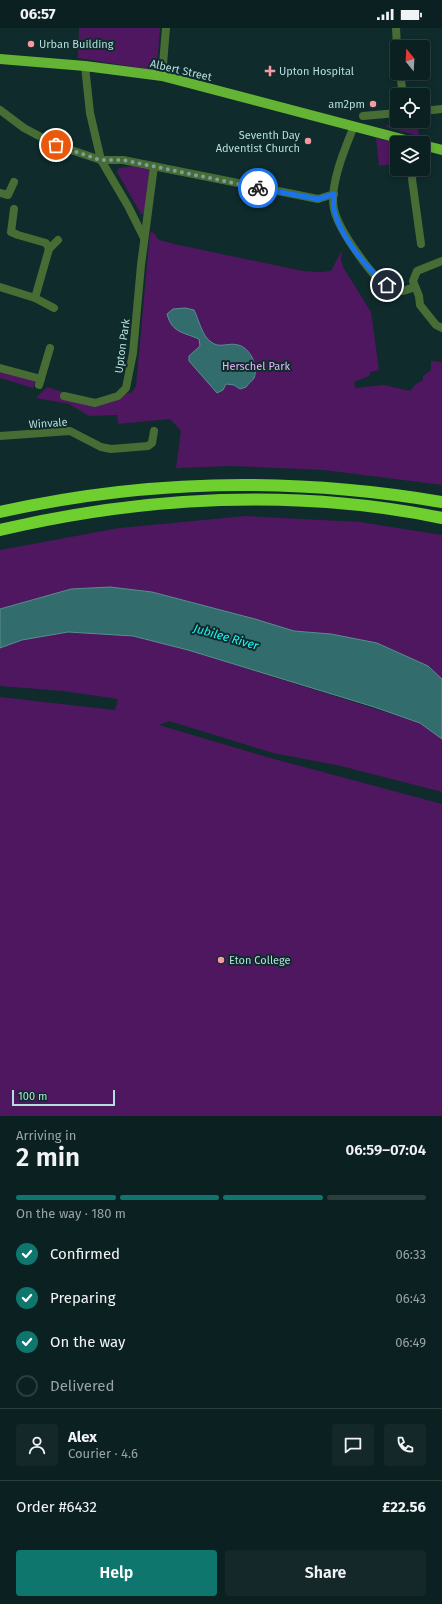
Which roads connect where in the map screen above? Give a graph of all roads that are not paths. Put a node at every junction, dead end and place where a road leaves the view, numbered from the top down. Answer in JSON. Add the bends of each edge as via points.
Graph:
{"nodes":[{"id":1,"x":166,"y":28,"type":"edge"},
{"id":2,"x":396,"y":28,"type":"edge"},
{"id":3,"x":397,"y":40,"type":"edge"},
{"id":4,"x":0,"y":59,"type":"edge"},
{"id":5,"x":85,"y":66,"type":"junction"},
{"id":6,"x":162,"y":76,"type":"junction"},
{"id":7,"x":442,"y":109,"type":"edge"},
{"id":8,"x":0,"y":110,"type":"edge"},
{"id":9,"x":430,"y":110,"type":"edge"},
{"id":10,"x":390,"y":114,"type":"edge"},
{"id":11,"x":363,"y":116,"type":"dead end"},
{"id":12,"x":354,"y":126,"type":"junction"},
{"id":13,"x":391,"y":136,"type":"edge"},
{"id":14,"x":430,"y":147,"type":"edge"},
{"id":15,"x":442,"y":150,"type":"edge"},
{"id":16,"x":100,"y":160,"type":"junction"},
{"id":17,"x":154,"y":166,"type":"junction"},
{"id":18,"x":413,"y":176,"type":"edge"},
{"id":19,"x":14,"y":182,"type":"dead end"},
{"id":20,"x":0,"y":193,"type":"edge"},
{"id":21,"x":334,"y":194,"type":"junction"},
{"id":22,"x":14,"y":209,"type":"dead end"},
{"id":23,"x":144,"y":238,"type":"junction"},
{"id":24,"x":58,"y":240,"type":"dead end"},
{"id":25,"x":420,"y":244,"type":"dead end"},
{"id":26,"x":49,"y":249,"type":"junction"},
{"id":27,"x":442,"y":261,"type":"edge"},
{"id":28,"x":0,"y":287,"type":"edge"},
{"id":29,"x":414,"y":287,"type":"junction"},
{"id":30,"x":35,"y":298,"type":"junction"},
{"id":31,"x":54,"y":308,"type":"dead end"},
{"id":32,"x":442,"y":328,"type":"edge"},
{"id":33,"x":50,"y":348,"type":"dead end"},
{"id":34,"x":0,"y":368,"type":"edge"},
{"id":35,"x":64,"y":396,"type":"dead end"},
{"id":36,"x":154,"y":431,"type":"dead end"},
{"id":37,"x":0,"y":436,"type":"edge"},
{"id":38,"x":442,"y":502,"type":"edge"},
{"id":39,"x":0,"y":512,"type":"edge"},
{"id":40,"x":442,"y":518,"type":"edge"},
{"id":41,"x":0,"y":530,"type":"edge"}],
"edges":[{"from":1,"to":6,"type":"street"},
{"from":2,"to":3,"type":"street"},
{"from":4,"to":5,"type":"main road","name":"Albert Street"},
{"from":5,"to":6,"type":"main road","name":"Albert Street"},
{"from":5,"to":16,"type":"street","via":[[90,113]]},
{"from":6,"to":12,"type":"main road","name":"Albert Street"},
{"from":7,"to":9,"type":"street"},
{"from":8,"to":16,"type":"street","via":[[24,128],[56,145]]},
{"from":10,"to":11,"type":"street"},
{"from":12,"to":13,"type":"main road","name":"Albert Street"},
{"from":12,"to":21,"type":"street","via":[[341,160]]},
{"from":14,"to":15,"type":"main road"},
{"from":16,"to":17,"type":"street","via":[[123,160]]},
{"from":16,"to":23,"type":"street"},
{"from":17,"to":21,"type":"street","via":[[318,199]]},
{"from":17,"to":23,"type":"street","name":"Upton Park"},
{"from":18,"to":25,"type":"street"},
{"from":19,"to":20,"type":"street","via":[[8,195]]},
{"from":21,"to":29,"type":"street","via":[[334,209],[339,224],[375,276],[393,290],[404,291]]},
{"from":22,"to":26,"type":"street","via":[[11,232],[46,243]]},
{"from":23,"to":35,"type":"street","name":"Upton Park","via":[[133,353],[126,388],[118,396],[95,403]]},
{"from":24,"to":26,"type":"street"},
{"from":26,"to":30,"type":"street"},
{"from":27,"to":29,"type":"street","via":[[417,271],[412,281]]},
{"from":28,"to":30,"type":"street"},
{"from":29,"to":32,"type":"street","via":[[425,312]]},
{"from":30,"to":31,"type":"street"},
{"from":33,"to":34,"type":"street","via":[[40,382]]},
{"from":36,"to":37,"type":"street","name":"Winvale","via":[[152,443],[148,446],[111,449],[101,447],[70,431]]},
{"from":38,"to":39,"type":"highway","via":[[376,491],[307,485],[211,484],[104,494]]},
{"from":40,"to":41,"type":"highway","via":[[330,503],[244,500],[134,506],[61,517]]}]}
